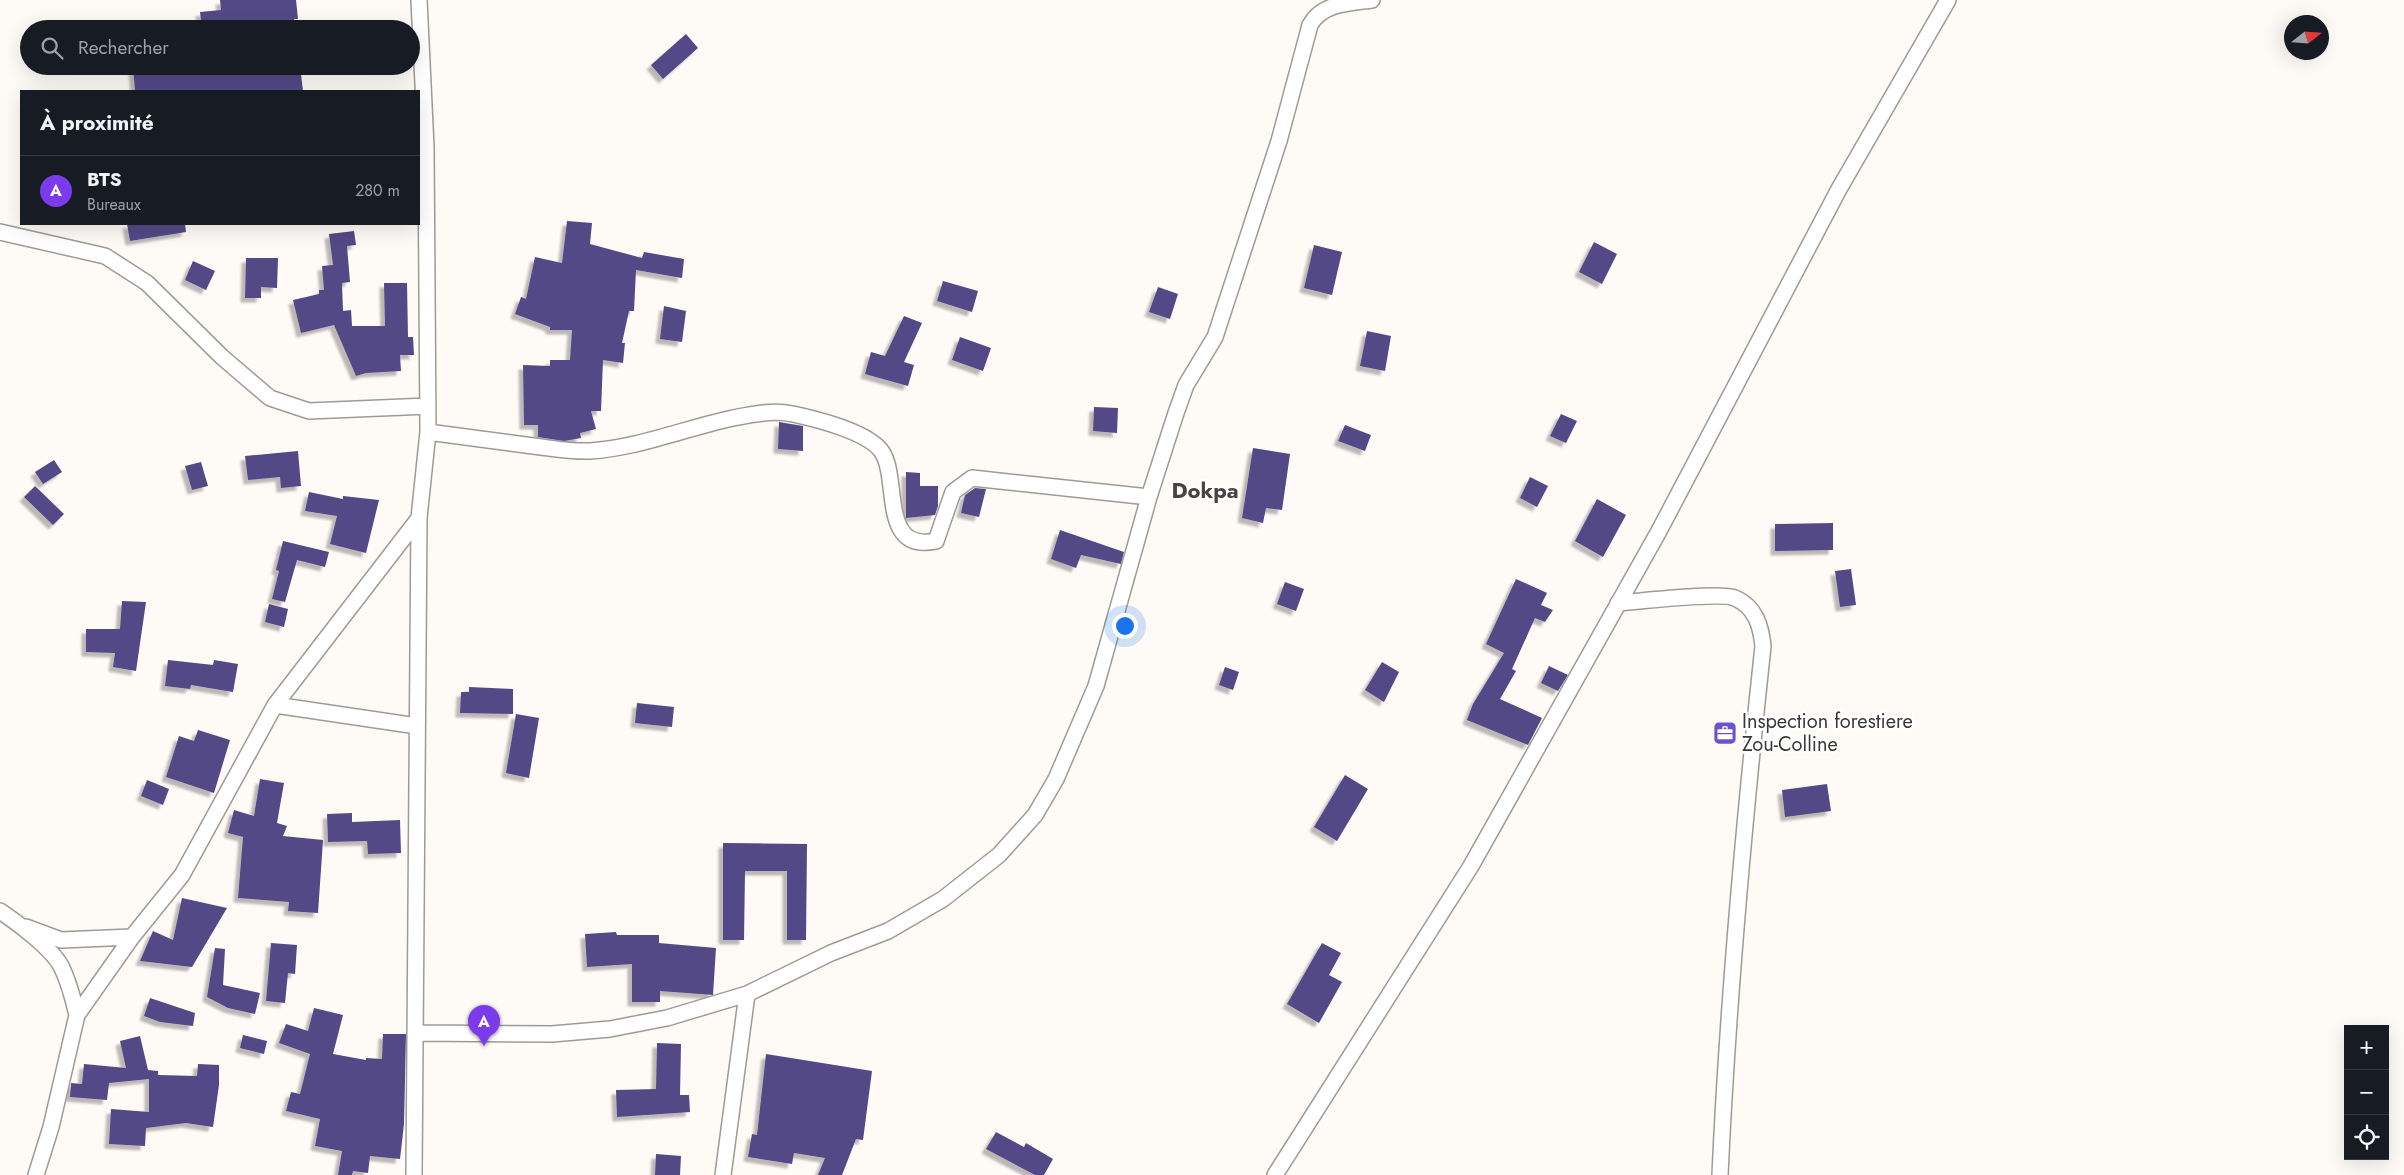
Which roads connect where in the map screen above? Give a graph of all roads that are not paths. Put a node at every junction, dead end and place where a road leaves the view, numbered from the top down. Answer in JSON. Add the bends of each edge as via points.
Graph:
{"nodes":[{"id":1,"x":419,"y":0,"type":"edge"},
{"id":2,"x":1372,"y":0,"type":"edge"},
{"id":3,"x":1948,"y":0,"type":"edge"},
{"id":4,"x":420,"y":20,"type":"edge"},
{"id":5,"x":420,"y":21,"type":"edge"},
{"id":6,"x":0,"y":232,"type":"edge"},
{"id":7,"x":428,"y":406,"type":"junction"},
{"id":8,"x":428,"y":432,"type":"junction"},
{"id":9,"x":1149,"y":497,"type":"junction"},
{"id":10,"x":418,"y":518,"type":"junction"},
{"id":11,"x":1618,"y":603,"type":"junction"},
{"id":12,"x":275,"y":705,"type":"junction"},
{"id":13,"x":417,"y":726,"type":"junction"},
{"id":14,"x":0,"y":911,"type":"edge"},
{"id":15,"x":22,"y":926,"type":"junction"},
{"id":16,"x":132,"y":937,"type":"junction"},
{"id":17,"x":747,"y":994,"type":"junction"},
{"id":18,"x":77,"y":1015,"type":"junction"},
{"id":19,"x":416,"y":1034,"type":"junction"},
{"id":20,"x":36,"y":1175,"type":"edge"},
{"id":21,"x":414,"y":1175,"type":"edge"},
{"id":22,"x":723,"y":1175,"type":"edge"},
{"id":23,"x":1275,"y":1175,"type":"edge"},
{"id":24,"x":1720,"y":1175,"type":"edge"}],
"edges":[{"from":1,"to":4,"type":"street"},
{"from":2,"to":9,"type":"street","via":[[1325,8],[1310,25],[1279,141],[1215,336],[1186,385]]},
{"from":3,"to":11,"type":"street","via":[[1839,189]]},
{"from":5,"to":7,"type":"street","via":[[426,147]]},
{"from":6,"to":7,"type":"street","via":[[112,260],[147,283],[222,357],[270,398],[309,411]]},
{"from":7,"to":8,"type":"street"},
{"from":8,"to":9,"type":"street","via":[[589,451],[763,412],[792,414],[863,436],[881,450],[888,464],[892,506],[898,527],[910,538],[925,543],[936,541],[953,492],[972,478]]},
{"from":8,"to":10,"type":"street"},
{"from":9,"to":17,"type":"street","via":[[1096,686],[1056,779],[1035,815],[999,855],[943,899],[888,931],[831,953]]},
{"from":10,"to":12,"type":"street"},
{"from":10,"to":13,"type":"street"},
{"from":11,"to":23,"type":"street","via":[[1471,866]]},
{"from":11,"to":24,"type":"street","via":[[1735,598],[1752,610],[1761,627],[1763,646],[1738,886]]},
{"from":12,"to":13,"type":"street"},
{"from":12,"to":16,"type":"street","via":[[182,875]]},
{"from":13,"to":19,"type":"street"},
{"from":14,"to":15,"type":"street"},
{"from":15,"to":16,"type":"street","via":[[61,940]]},
{"from":15,"to":18,"type":"street","via":[[60,964],[72,990]]},
{"from":16,"to":18,"type":"street"},
{"from":17,"to":19,"type":"street","via":[[667,1018],[610,1029],[533,1034]]},
{"from":17,"to":22,"type":"street"},
{"from":18,"to":20,"type":"street"},
{"from":19,"to":21,"type":"street"}]}
